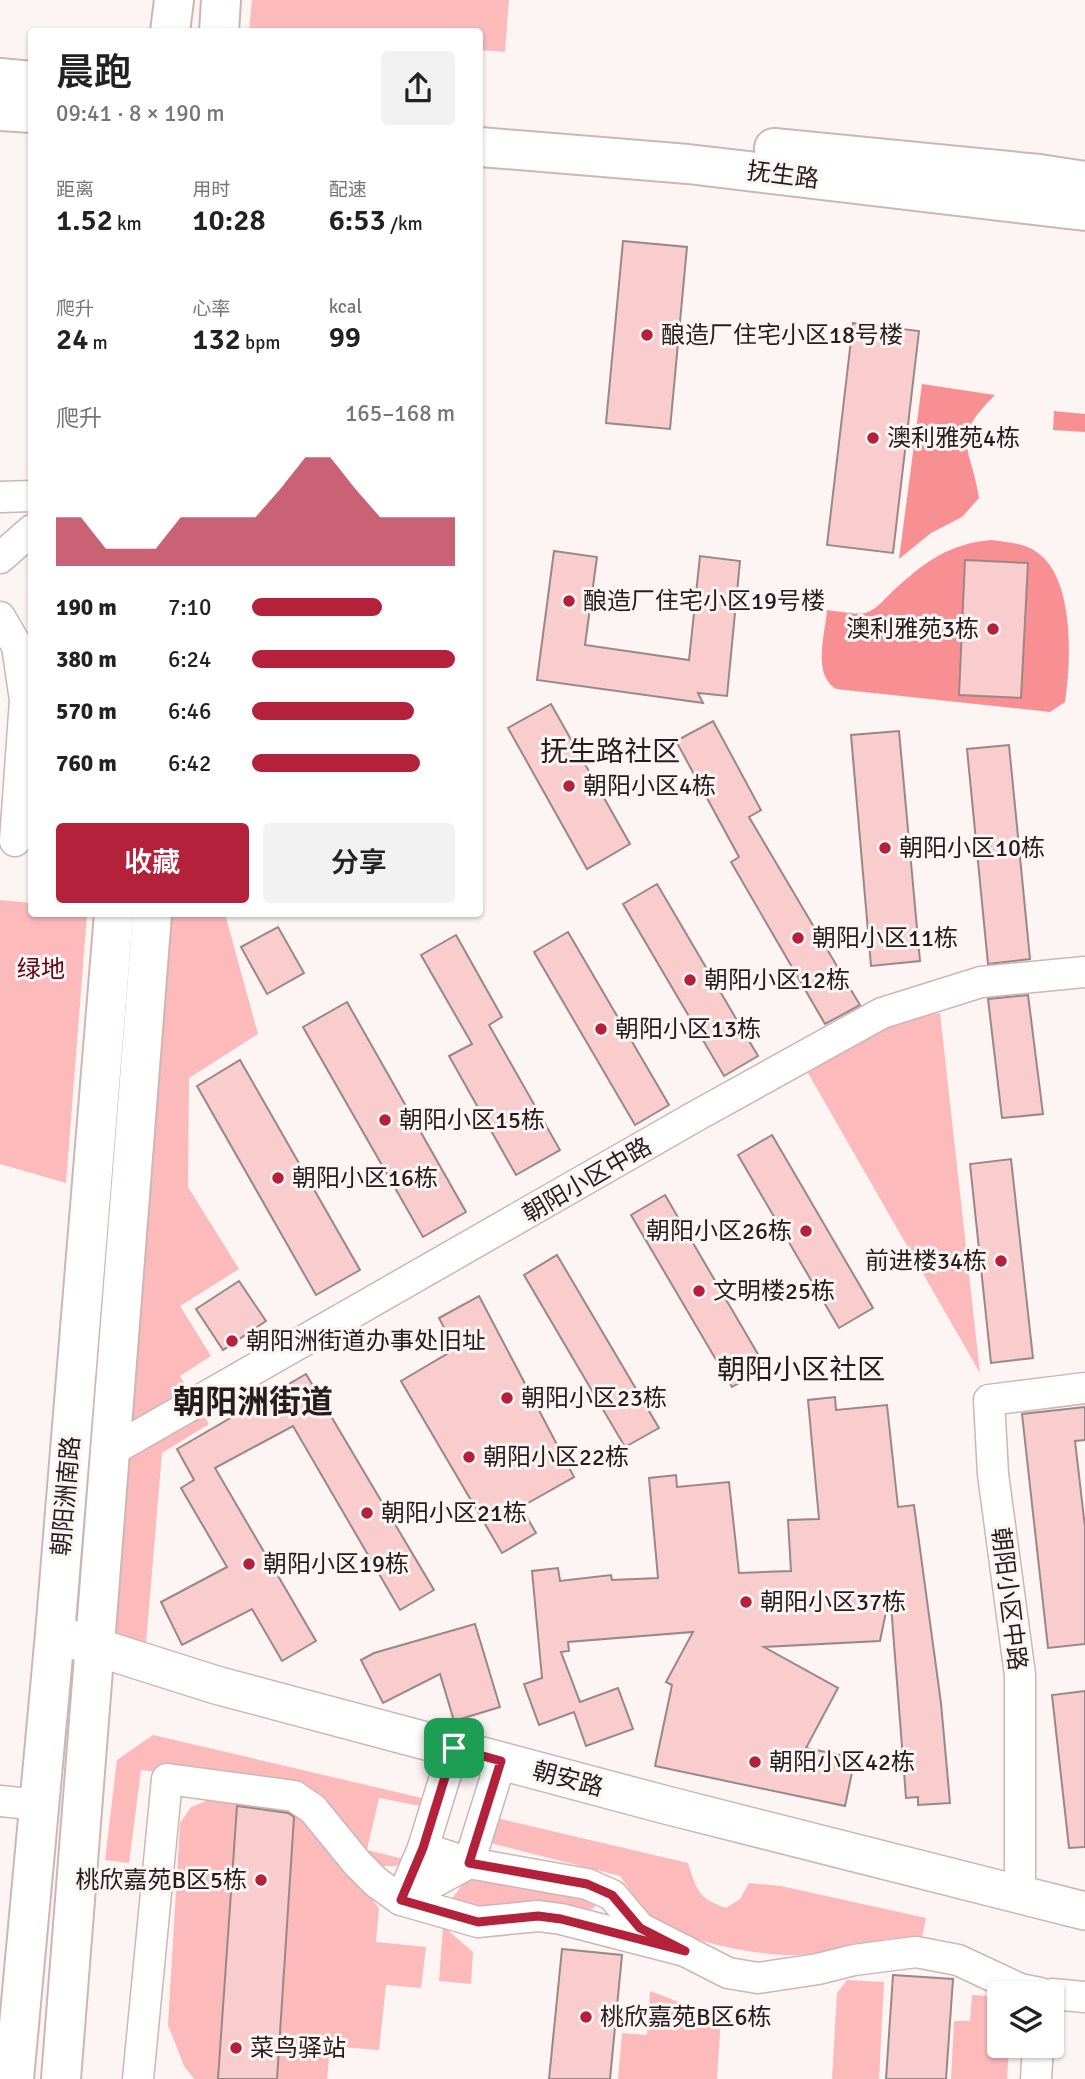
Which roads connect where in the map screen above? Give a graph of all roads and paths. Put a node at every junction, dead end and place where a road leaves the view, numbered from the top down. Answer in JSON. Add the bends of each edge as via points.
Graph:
{"nodes":[{"id":1,"x":174,"y":0,"type":"edge"},
{"id":2,"x":221,"y":0,"type":"edge"},
{"id":3,"x":170,"y":28,"type":"edge"},
{"id":4,"x":219,"y":28,"type":"edge"},
{"id":5,"x":0,"y":78,"type":"edge"},
{"id":6,"x":28,"y":81,"type":"edge"},
{"id":7,"x":0,"y":111,"type":"edge"},
{"id":8,"x":28,"y":113,"type":"edge"},
{"id":9,"x":483,"y":120,"type":"edge"},
{"id":10,"x":483,"y":147,"type":"edge"},
{"id":11,"x":1085,"y":181,"type":"edge"},
{"id":12,"x":1085,"y":211,"type":"edge"},
{"id":13,"x":28,"y":496,"type":"edge"},
{"id":14,"x":0,"y":497,"type":"edge"},
{"id":15,"x":28,"y":534,"type":"edge"},
{"id":16,"x":0,"y":558,"type":"edge"},
{"id":17,"x":0,"y":617,"type":"edge"},
{"id":18,"x":15,"y":841,"type":"dead end"},
{"id":19,"x":114,"y":917,"type":"edge"},
{"id":20,"x":152,"y":917,"type":"edge"},
{"id":21,"x":1085,"y":972,"type":"edge"},
{"id":22,"x":1085,"y":1388,"type":"edge"},
{"id":23,"x":111,"y":1451,"type":"junction"},
{"id":24,"x":55,"y":1634,"type":"junction"},
{"id":25,"x":95,"y":1647,"type":"junction"},
{"id":26,"x":454,"y":1748,"type":"junction"},
{"id":27,"x":501,"y":1761,"type":"junction"},
{"id":28,"x":0,"y":1801,"type":"edge"},
{"id":29,"x":40,"y":1805,"type":"junction"},
{"id":30,"x":423,"y":1848,"type":"junction"},
{"id":31,"x":469,"y":1863,"type":"junction"},
{"id":32,"x":1020,"y":1896,"type":"junction"},
{"id":33,"x":401,"y":1900,"type":"junction"},
{"id":34,"x":1085,"y":1911,"type":"edge"},
{"id":35,"x":685,"y":1951,"type":"junction"},
{"id":36,"x":1003,"y":1981,"type":"edge"},
{"id":37,"x":1064,"y":1995,"type":"edge"},
{"id":38,"x":1085,"y":1997,"type":"edge"},
{"id":39,"x":1037,"y":2058,"type":"edge"},
{"id":40,"x":14,"y":2079,"type":"edge"},
{"id":41,"x":61,"y":2079,"type":"edge"},
{"id":42,"x":138,"y":2079,"type":"edge"},
{"id":43,"x":1036,"y":2079,"type":"edge"}],
"edges":[{"from":1,"to":3,"type":"main road"},
{"from":2,"to":4,"type":"main road"},
{"from":5,"to":6,"type":"main road"},
{"from":7,"to":8,"type":"main road"},
{"from":9,"to":11,"type":"main road","name":"抚生路"},
{"from":10,"to":12,"type":"main road","name":"抚生路","via":[[688,164]]},
{"from":13,"to":14,"type":"street"},
{"from":15,"to":16,"type":"street"},
{"from":17,"to":18,"type":"street","via":[[17,646],[24,700]]},
{"from":19,"to":24,"type":"main road","name":"朝阳洲南路"},
{"from":20,"to":23,"type":"main road","name":"朝阳洲南路"},
{"from":21,"to":23,"type":"street","name":"朝阳小区中路","via":[[981,982],[882,1013]]},
{"from":22,"to":32,"type":"street","name":"朝阳小区中路","via":[[989,1399],[993,1474],[1020,1675]]},
{"from":23,"to":25,"type":"main road","name":"朝阳洲南路"},
{"from":24,"to":25,"type":"street","name":"朝安路"},
{"from":24,"to":29,"type":"main road","name":"朝阳洲南路"},
{"from":25,"to":26,"type":"street","name":"朝安路","via":[[216,1685]]},
{"from":25,"to":41,"type":"main road","name":"朝阳洲南路"},
{"from":26,"to":27,"type":"street","name":"朝安路"},
{"from":26,"to":30,"type":"street"},
{"from":27,"to":31,"type":"street"},
{"from":27,"to":32,"type":"street","name":"朝安路"},
{"from":28,"to":29,"type":"street"},
{"from":29,"to":40,"type":"main road","name":"朝阳洲南路"},
{"from":30,"to":31,"type":"street"},
{"from":30,"to":33,"type":"street"},
{"from":31,"to":33,"type":"street"},
{"from":31,"to":35,"type":"street","via":[[587,1884],[612,1895],[640,1928]]},
{"from":32,"to":34,"type":"street","name":"朝安路"},
{"from":33,"to":35,"type":"street","via":[[478,1922],[538,1916],[561,1919]]},
{"from":33,"to":42,"type":"street","via":[[376,1882],[313,1809],[294,1796],[167,1779]]},
{"from":35,"to":36,"type":"street","via":[[728,1973],[758,1978],[916,1952],[958,1960]]},
{"from":37,"to":38,"type":"street"},
{"from":39,"to":43,"type":"street"}]}
